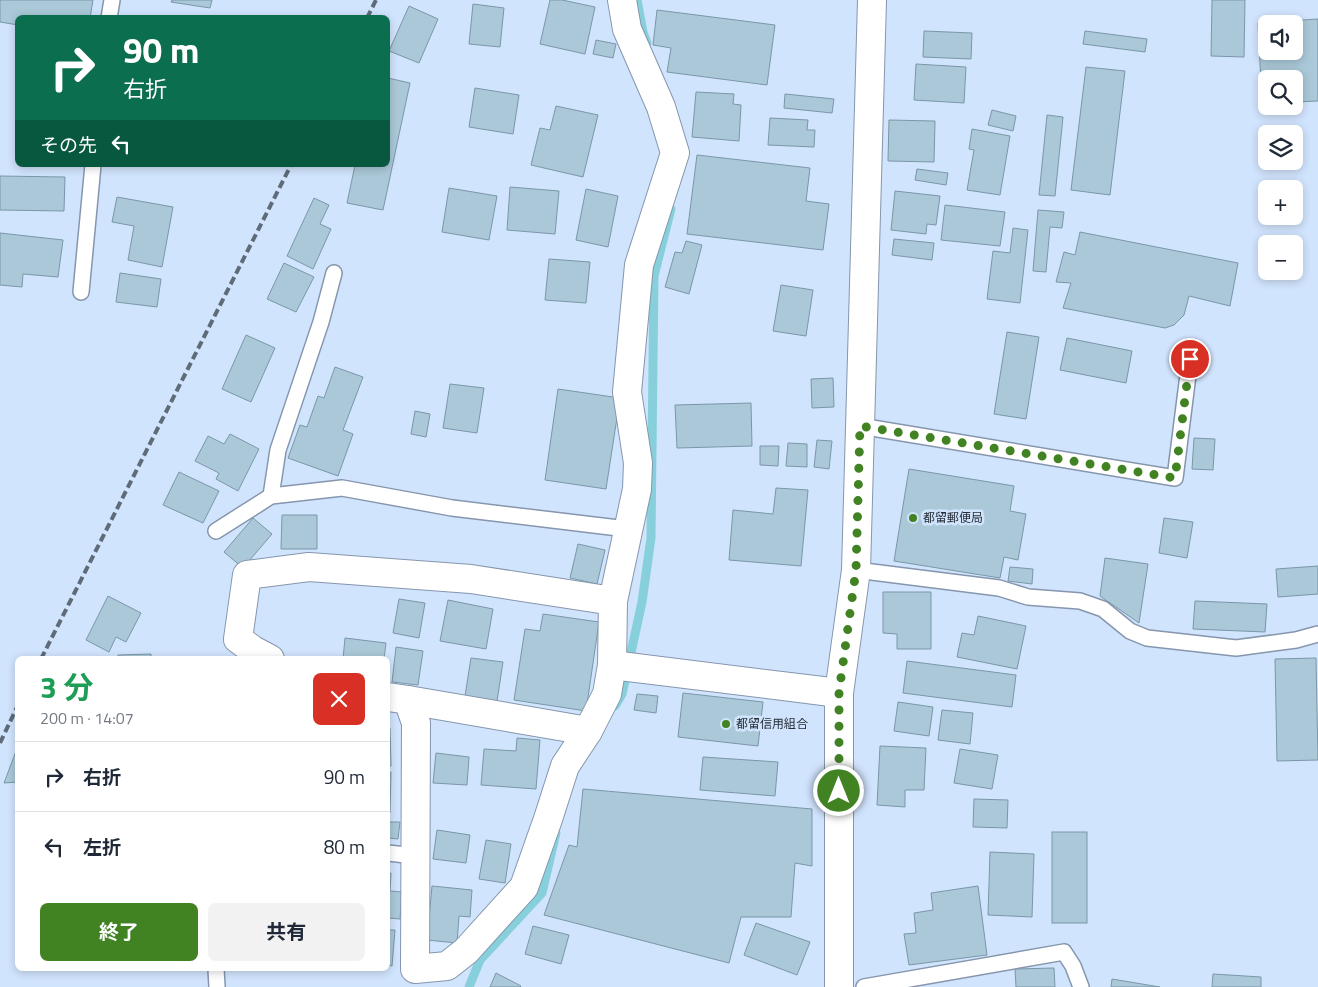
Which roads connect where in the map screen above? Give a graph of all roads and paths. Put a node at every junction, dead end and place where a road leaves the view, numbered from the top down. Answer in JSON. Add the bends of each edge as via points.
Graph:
{"nodes":[{"id":1,"x":112,"y":0,"type":"edge"},
{"id":2,"x":622,"y":0,"type":"edge"},
{"id":3,"x":872,"y":0,"type":"edge"},
{"id":4,"x":110,"y":15,"type":"edge"},
{"id":5,"x":93,"y":167,"type":"edge"},
{"id":6,"x":334,"y":273,"type":"dead end"},
{"id":7,"x":81,"y":292,"type":"dead end"},
{"id":8,"x":1190,"y":359,"type":"dead end"},
{"id":9,"x":860,"y":426,"type":"junction"},
{"id":10,"x":270,"y":496,"type":"junction"},
{"id":11,"x":627,"y":529,"type":"junction"},
{"id":12,"x":216,"y":530,"type":"dead end"},
{"id":13,"x":856,"y":570,"type":"junction"},
{"id":14,"x":613,"y":601,"type":"junction"},
{"id":15,"x":1318,"y":634,"type":"edge"},
{"id":16,"x":264,"y":656,"type":"edge"},
{"id":17,"x":612,"y":665,"type":"junction"},
{"id":18,"x":839,"y":692,"type":"junction"},
{"id":19,"x":398,"y":698,"type":"edge"},
{"id":20,"x":588,"y":731,"type":"junction"},
{"id":21,"x":390,"y":853,"type":"edge"},
{"id":22,"x":415,"y":856,"type":"junction"},
{"id":23,"x":216,"y":971,"type":"edge"},
{"id":24,"x":217,"y":987,"type":"edge"},
{"id":25,"x":839,"y":987,"type":"edge"},
{"id":26,"x":864,"y":987,"type":"edge"},
{"id":27,"x":1081,"y":987,"type":"edge"}],
"edges":[{"from":1,"to":4,"type":"lane"},
{"from":2,"to":11,"type":"street","via":[[627,29],[661,107],[675,153],[639,265],[627,392],[638,463],[637,490]]},
{"from":3,"to":9,"type":"street"},
{"from":5,"to":7,"type":"lane"},
{"from":6,"to":10,"type":"lane","via":[[278,450]]},
{"from":8,"to":9,"type":"lane","via":[[1175,478]]},
{"from":9,"to":13,"type":"street"},
{"from":10,"to":11,"type":"lane","via":[[342,488],[452,508]]},
{"from":10,"to":12,"type":"lane"},
{"from":11,"to":14,"type":"street"},
{"from":13,"to":15,"type":"lane","via":[[999,588],[1028,597],[1080,601],[1103,609],[1130,631],[1147,638],[1236,648]]},
{"from":13,"to":18,"type":"street"},
{"from":14,"to":16,"type":"street","via":[[471,579],[309,567],[247,575],[238,639]]},
{"from":14,"to":17,"type":"street"},
{"from":17,"to":18,"type":"street"},
{"from":17,"to":20,"type":"street","via":[[607,694]]},
{"from":18,"to":25,"type":"street"},
{"from":19,"to":20,"type":"street"},
{"from":19,"to":22,"type":"street","via":[[416,723]]},
{"from":20,"to":22,"type":"street","via":[[565,766],[524,887],[466,951],[447,966],[415,970]]},
{"from":21,"to":22,"type":"lane"},
{"from":23,"to":24,"type":"lane"},
{"from":26,"to":27,"type":"lane","via":[[1064,952],[1074,966]]}]}
